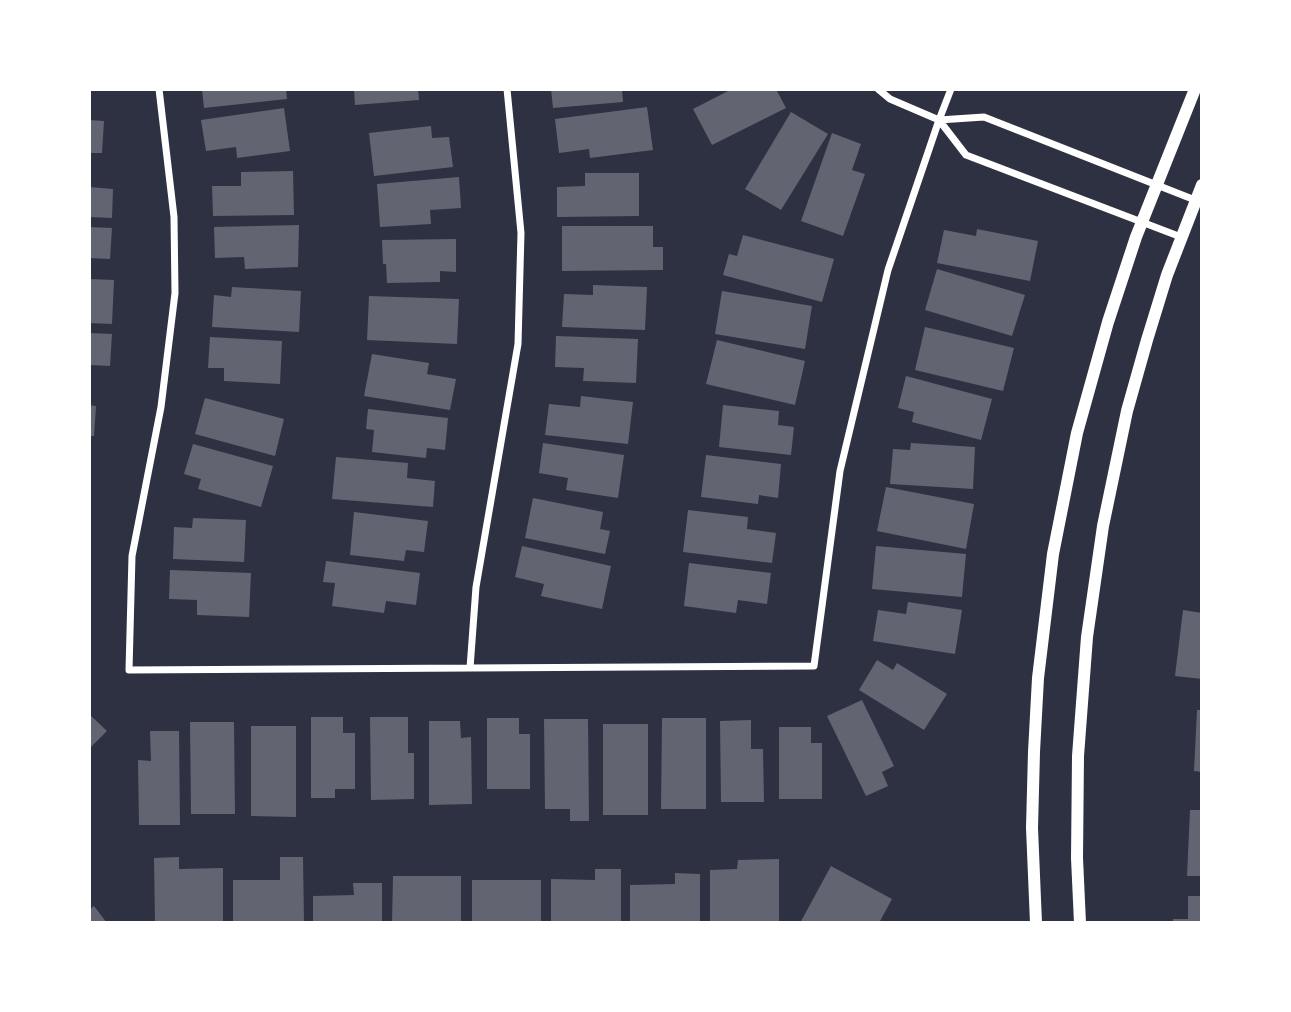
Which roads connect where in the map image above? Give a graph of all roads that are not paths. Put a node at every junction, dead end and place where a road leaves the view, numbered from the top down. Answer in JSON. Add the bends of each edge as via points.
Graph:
{"nodes":[{"id":1,"x":159,"y":89,"type":"edge"},
{"id":2,"x":508,"y":89,"type":"edge"},
{"id":3,"x":878,"y":89,"type":"edge"},
{"id":4,"x":951,"y":89,"type":"edge"},
{"id":5,"x":1195,"y":89,"type":"edge"},
{"id":6,"x":939,"y":120,"type":"junction"},
{"id":7,"x":1156,"y":185,"type":"junction"},
{"id":8,"x":1202,"y":185,"type":"edge"},
{"id":9,"x":1195,"y":200,"type":"junction"},
{"id":10,"x":1142,"y":223,"type":"junction"},
{"id":11,"x":1181,"y":237,"type":"junction"},
{"id":12,"x":470,"y":668,"type":"junction"},
{"id":13,"x":1036,"y":923,"type":"edge"},
{"id":14,"x":1080,"y":923,"type":"edge"}],
"edges":[{"from":1,"to":12,"type":"street","via":[[174,217],[175,293],[161,407],[132,556],[129,670]]},
{"from":2,"to":12,"type":"street","via":[[522,233],[518,344],[476,587]]},
{"from":3,"to":6,"type":"street"},
{"from":4,"to":6,"type":"street"},
{"from":5,"to":7,"type":"street"},
{"from":6,"to":7,"type":"street","via":[[984,117]]},
{"from":6,"to":10,"type":"street","via":[[967,155]]},
{"from":6,"to":12,"type":"street","via":[[888,270],[840,471],[814,666]]},
{"from":7,"to":9,"type":"street"},
{"from":7,"to":10,"type":"street"},
{"from":8,"to":9,"type":"street"},
{"from":9,"to":11,"type":"street"},
{"from":10,"to":11,"type":"street"},
{"from":10,"to":13,"type":"street","via":[[1077,432],[1053,554],[1034,752]]},
{"from":11,"to":14,"type":"street","via":[[1127,411],[1094,583],[1078,755]]}]}
